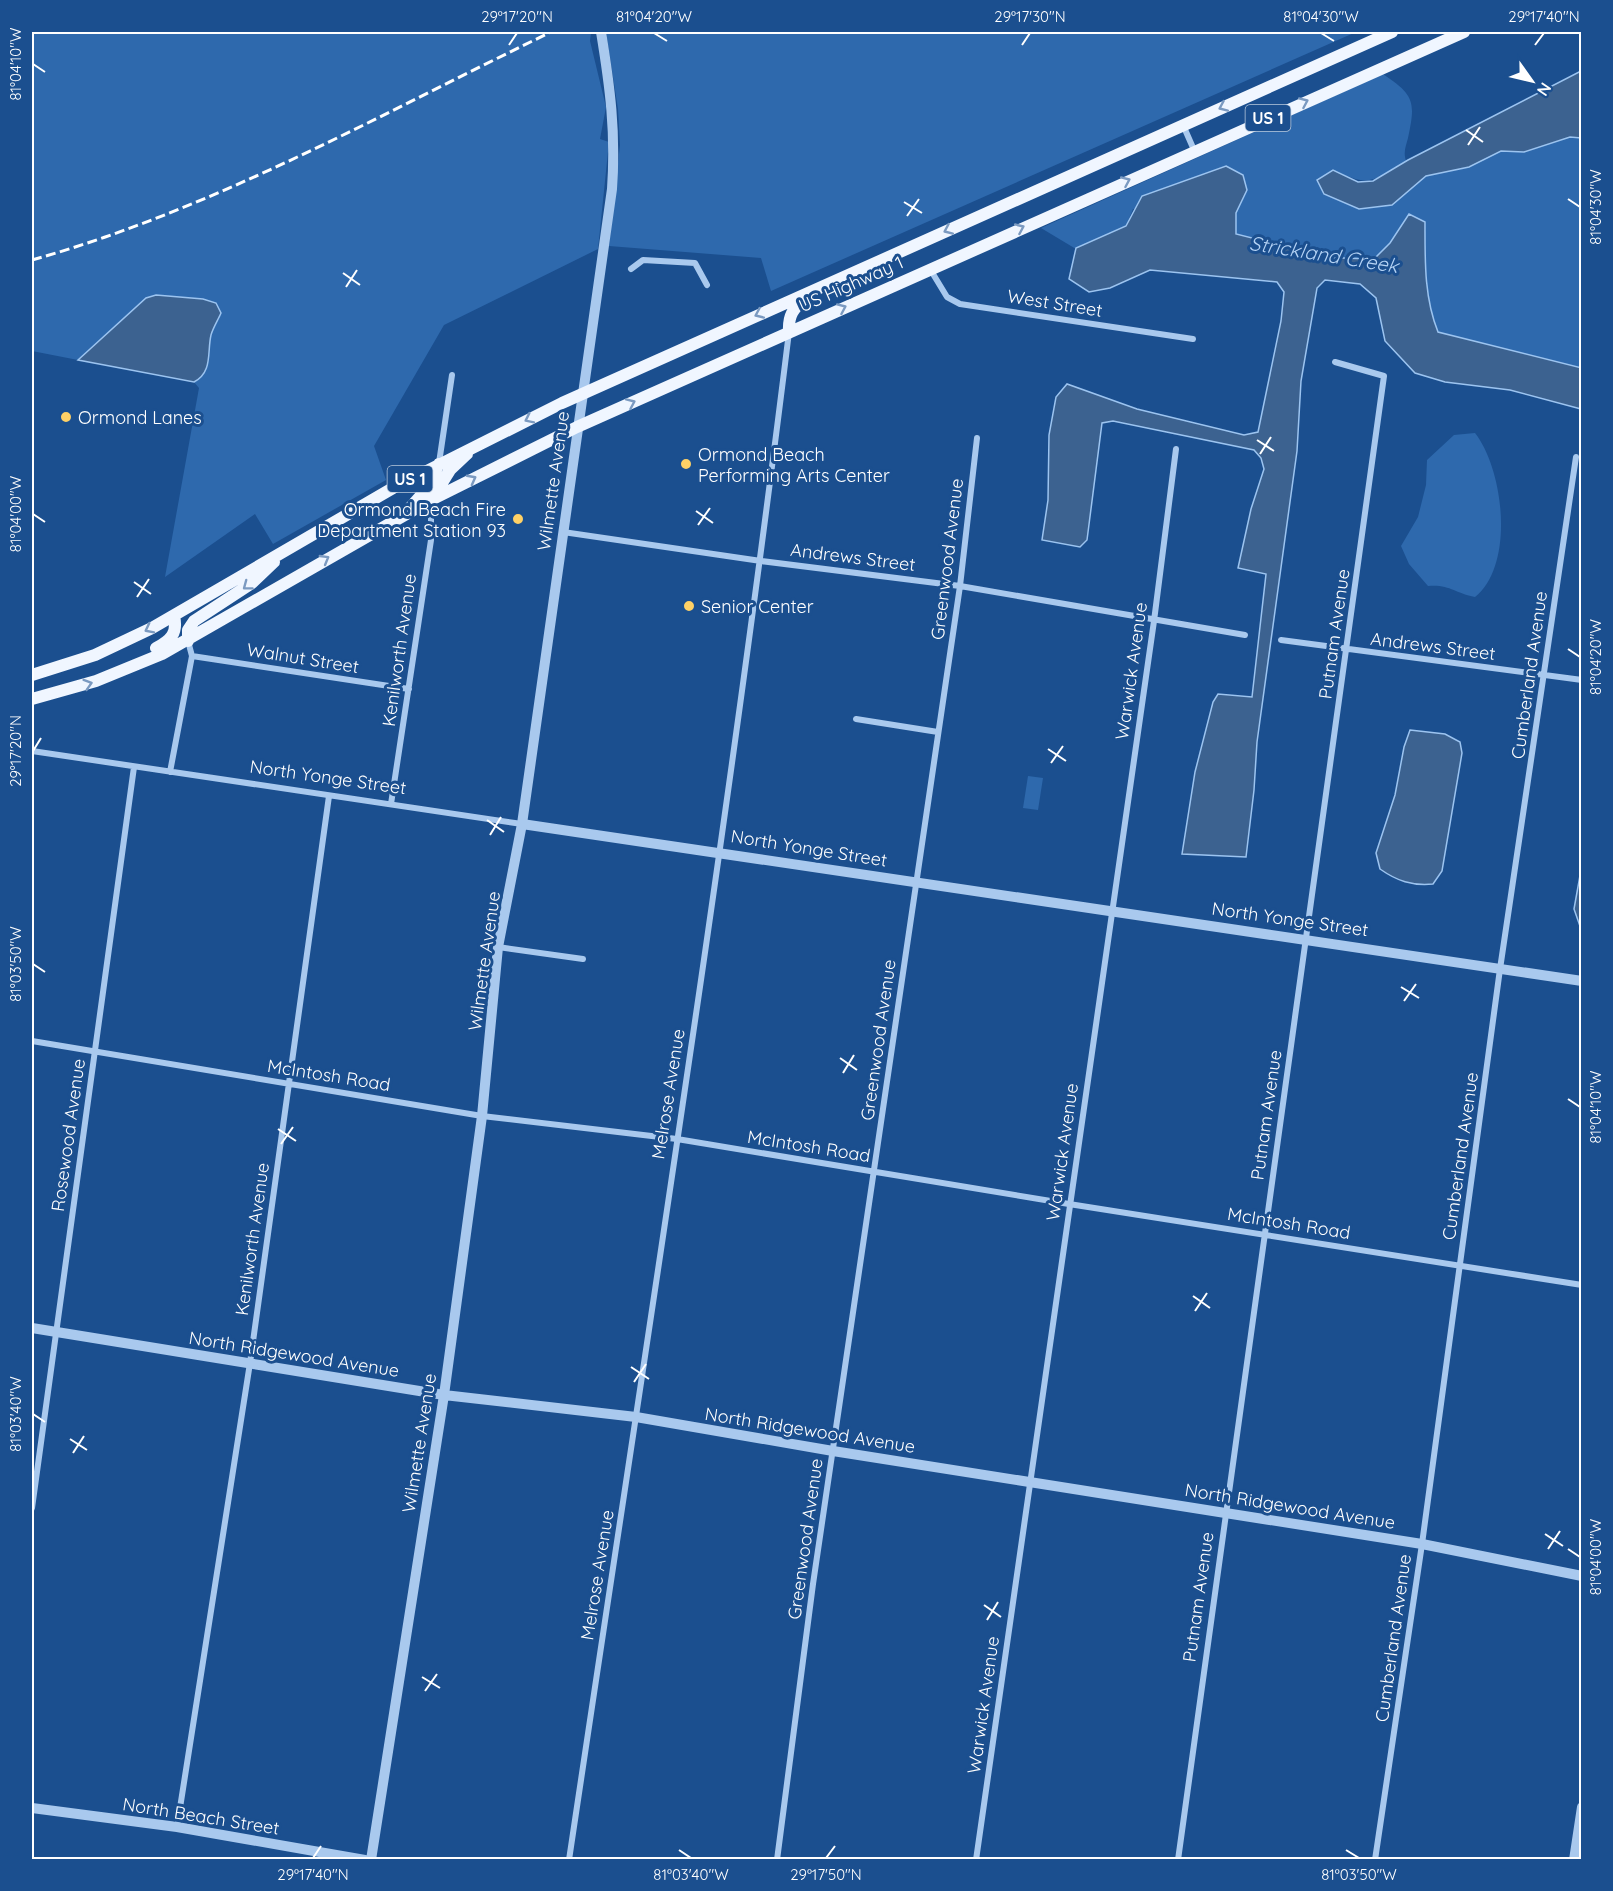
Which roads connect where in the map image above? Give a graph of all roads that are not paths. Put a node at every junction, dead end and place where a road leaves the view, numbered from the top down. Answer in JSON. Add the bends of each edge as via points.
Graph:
{"nodes":[{"id":1,"x":601,"y":32,"type":"edge"},
{"id":2,"x":1392,"y":32,"type":"edge"},
{"id":3,"x":1464,"y":32,"type":"edge"},
{"id":4,"x":1183,"y":125,"type":"junction"},
{"id":5,"x":1194,"y":150,"type":"junction"},
{"id":6,"x":930,"y":268,"type":"junction"},
{"id":7,"x":632,"y":269,"type":"dead end"},
{"id":8,"x":707,"y":285,"type":"dead end"},
{"id":9,"x":813,"y":291,"type":"junction"},
{"id":10,"x":789,"y":332,"type":"junction"},
{"id":11,"x":1193,"y":339,"type":"dead end"},
{"id":12,"x":1335,"y":363,"type":"dead end"},
{"id":13,"x":452,"y":375,"type":"dead end"},
{"id":14,"x":582,"y":394,"type":"junction"},
{"id":15,"x":577,"y":427,"type":"junction"},
{"id":16,"x":977,"y":438,"type":"dead end"},
{"id":17,"x":474,"y":446,"type":"junction"},
{"id":18,"x":1176,"y":449,"type":"dead end"},
{"id":19,"x":1576,"y":458,"type":"dead end"},
{"id":20,"x":439,"y":464,"type":"junction"},
{"id":21,"x":431,"y":500,"type":"junction"},
{"id":22,"x":402,"y":516,"type":"junction"},
{"id":23,"x":563,"y":532,"type":"junction"},
{"id":24,"x":290,"y":547,"type":"junction"},
{"id":25,"x":761,"y":561,"type":"junction"},
{"id":26,"x":960,"y":586,"type":"junction"},
{"id":27,"x":174,"y":616,"type":"junction"},
{"id":28,"x":1154,"y":621,"type":"junction"},
{"id":29,"x":1245,"y":635,"type":"dead end"},
{"id":30,"x":1281,"y":640,"type":"dead end"},
{"id":31,"x":188,"y":641,"type":"junction"},
{"id":32,"x":1347,"y":650,"type":"junction"},
{"id":33,"x":192,"y":656,"type":"junction"},
{"id":34,"x":130,"y":669,"type":"junction"},
{"id":35,"x":32,"y":675,"type":"edge"},
{"id":36,"x":1545,"y":675,"type":"junction"},
{"id":37,"x":1581,"y":680,"type":"edge"},
{"id":38,"x":409,"y":689,"type":"junction"},
{"id":39,"x":32,"y":699,"type":"edge"},
{"id":40,"x":856,"y":719,"type":"dead end"},
{"id":41,"x":938,"y":732,"type":"junction"},
{"id":42,"x":32,"y":751,"type":"edge"},
{"id":43,"x":134,"y":767,"type":"junction"},
{"id":44,"x":170,"y":772,"type":"junction"},
{"id":45,"x":329,"y":796,"type":"junction"},
{"id":46,"x":391,"y":804,"type":"junction"},
{"id":47,"x":522,"y":824,"type":"junction"},
{"id":48,"x":720,"y":853,"type":"junction"},
{"id":49,"x":917,"y":882,"type":"junction"},
{"id":50,"x":1112,"y":911,"type":"junction"},
{"id":51,"x":1305,"y":940,"type":"junction"},
{"id":52,"x":498,"y":947,"type":"junction"},
{"id":53,"x":583,"y":959,"type":"dead end"},
{"id":54,"x":1500,"y":969,"type":"junction"},
{"id":55,"x":1581,"y":981,"type":"edge"},
{"id":56,"x":32,"y":1041,"type":"edge"},
{"id":57,"x":95,"y":1051,"type":"junction"},
{"id":58,"x":288,"y":1083,"type":"junction"},
{"id":59,"x":482,"y":1116,"type":"junction"},
{"id":60,"x":677,"y":1139,"type":"junction"},
{"id":61,"x":874,"y":1172,"type":"junction"},
{"id":62,"x":1069,"y":1204,"type":"junction"},
{"id":63,"x":1264,"y":1235,"type":"junction"},
{"id":64,"x":1461,"y":1265,"type":"junction"},
{"id":65,"x":1581,"y":1285,"type":"edge"},
{"id":66,"x":32,"y":1328,"type":"edge"},
{"id":67,"x":56,"y":1332,"type":"junction"},
{"id":68,"x":250,"y":1364,"type":"junction"},
{"id":69,"x":444,"y":1395,"type":"junction"},
{"id":70,"x":636,"y":1417,"type":"junction"},
{"id":71,"x":833,"y":1451,"type":"junction"},
{"id":72,"x":1030,"y":1482,"type":"junction"},
{"id":73,"x":32,"y":1508,"type":"edge"},
{"id":74,"x":1224,"y":1513,"type":"junction"},
{"id":75,"x":1422,"y":1544,"type":"junction"},
{"id":76,"x":1581,"y":1576,"type":"edge"},
{"id":77,"x":1581,"y":1807,"type":"edge"},
{"id":78,"x":32,"y":1808,"type":"edge"},
{"id":79,"x":177,"y":1827,"type":"junction"},
{"id":80,"x":365,"y":1860,"type":"edge"},
{"id":81,"x":371,"y":1860,"type":"edge"},
{"id":82,"x":569,"y":1860,"type":"edge"},
{"id":83,"x":777,"y":1860,"type":"edge"},
{"id":84,"x":976,"y":1860,"type":"edge"},
{"id":85,"x":1178,"y":1860,"type":"edge"},
{"id":86,"x":1375,"y":1860,"type":"edge"},
{"id":87,"x":1574,"y":1860,"type":"edge"}],
"edges":[{"from":1,"to":14,"type":"street","name":"Wilmette Avenue","via":[[615,147]]},
{"from":2,"to":4,"type":"main road","name":"US Highway 1","number":"US 1","one_way":true},
{"from":5,"to":3,"type":"main road","name":"US Highway 1","number":"US 1","one_way":true},
{"from":4,"to":5,"type":"street"},
{"from":4,"to":9,"type":"main road","name":"US Highway 1","number":"US 1","one_way":true},
{"from":6,"to":5,"type":"main road","name":"US Highway 1","number":"US 1","one_way":true},
{"from":10,"to":6,"type":"main road","name":"US Highway 1","number":"US 1","one_way":true},
{"from":6,"to":11,"type":"street","name":"West Street","via":[[947,297],[960,304]]},
{"from":7,"to":8,"type":"street","via":[[644,260],[695,263]]},
{"from":9,"to":10,"type":"main road","via":[[792,310]]},
{"from":9,"to":14,"type":"main road","name":"US Highway 1","number":"US 1","one_way":true},
{"from":15,"to":10,"type":"main road","name":"US Highway 1","number":"US 1","one_way":true},
{"from":10,"to":25,"type":"street","name":"Melrose Avenue"},
{"from":12,"to":32,"type":"street","name":"Putnam Avenue","via":[[1384,376]]},
{"from":13,"to":20,"type":"street"},
{"from":14,"to":15,"type":"street","name":"Wilmette Avenue"},
{"from":14,"to":17,"type":"main road","name":"US Highway 1","number":"US 1","one_way":true},
{"from":21,"to":15,"type":"main road","name":"US Highway 1","number":"US 1","one_way":true},
{"from":15,"to":23,"type":"street","name":"Wilmette Avenue"},
{"from":16,"to":26,"type":"street","name":"Greenwood Avenue"},
{"from":17,"to":20,"type":"main road","name":"US Highway 1","number":"US 1"},
{"from":17,"to":21,"type":"main road","via":[[450,471]]},
{"from":18,"to":28,"type":"street","name":"Warwick Avenue"},
{"from":19,"to":36,"type":"street","name":"Cumberland Avenue"},
{"from":20,"to":22,"type":"main road","via":[[425,491]]},
{"from":20,"to":24,"type":"main road","name":"US Highway 1","number":"US 1"},
{"from":21,"to":22,"type":"main road","name":"US Highway 1","number":"US 1"},
{"from":21,"to":38,"type":"street","name":"Kenilworth Avenue","via":[[431,540]]},
{"from":31,"to":22,"type":"main road","name":"US Highway 1","number":"US 1","one_way":true},
{"from":23,"to":25,"type":"street","name":"Andrews Street"},
{"from":23,"to":47,"type":"street","name":"Wilmette Avenue"},
{"from":24,"to":27,"type":"main road","name":"US Highway 1","number":"US 1"},
{"from":24,"to":31,"type":"main road","one_way":true,"via":[[252,583],[194,621],[188,630]]},
{"from":25,"to":26,"type":"street","name":"Andrews Street"},
{"from":25,"to":48,"type":"street","name":"Melrose Avenue"},
{"from":26,"to":28,"type":"street","name":"Andrews Street"},
{"from":26,"to":41,"type":"street","name":"Greenwood Avenue"},
{"from":27,"to":34,"type":"main road","via":[[176,628],[169,641],[142,656]]},
{"from":27,"to":35,"type":"main road","number":"US 1","one_way":true,"via":[[94,655]]},
{"from":28,"to":29,"type":"street","name":"Andrews Street"},
{"from":28,"to":50,"type":"street","name":"Warwick Avenue"},
{"from":30,"to":32,"type":"street","name":"Andrews Street"},
{"from":31,"to":33,"type":"street"},
{"from":31,"to":34,"type":"main road","number":"US 1"},
{"from":32,"to":36,"type":"street","name":"Andrews Street"},
{"from":32,"to":51,"type":"street","name":"Putnam Avenue"},
{"from":33,"to":38,"type":"street","name":"Walnut Street"},
{"from":33,"to":44,"type":"street"},
{"from":39,"to":34,"type":"main road","number":"US 1","one_way":true},
{"from":36,"to":37,"type":"street","name":"Andrews Street"},
{"from":36,"to":54,"type":"street","name":"Cumberland Avenue"},
{"from":38,"to":46,"type":"street","name":"Kenilworth Avenue"},
{"from":40,"to":41,"type":"street"},
{"from":41,"to":49,"type":"street","name":"Greenwood Avenue"},
{"from":42,"to":43,"type":"street","name":"North Yonge Street"},
{"from":43,"to":44,"type":"street","name":"North Yonge Street"},
{"from":43,"to":57,"type":"street","name":"Rosewood Avenue"},
{"from":44,"to":45,"type":"street","name":"North Yonge Street"},
{"from":45,"to":46,"type":"street","name":"North Yonge Street"},
{"from":45,"to":58,"type":"street","name":"Kenilworth Avenue"},
{"from":46,"to":47,"type":"street","name":"North Yonge Street"},
{"from":47,"to":48,"type":"street","name":"North Yonge Street"},
{"from":47,"to":52,"type":"street","name":"Wilmette Avenue"},
{"from":48,"to":49,"type":"street","name":"North Yonge Street"},
{"from":48,"to":60,"type":"street","name":"Melrose Avenue"},
{"from":49,"to":50,"type":"street","name":"North Yonge Street"},
{"from":49,"to":61,"type":"street","name":"Greenwood Avenue"},
{"from":50,"to":51,"type":"street","name":"North Yonge Street"},
{"from":50,"to":62,"type":"street","name":"Warwick Avenue"},
{"from":51,"to":54,"type":"street","name":"North Yonge Street"},
{"from":51,"to":63,"type":"street","name":"Putnam Avenue"},
{"from":52,"to":53,"type":"street"},
{"from":52,"to":59,"type":"street","name":"Wilmette Avenue"},
{"from":54,"to":55,"type":"street","name":"North Yonge Street"},
{"from":54,"to":64,"type":"street","name":"Cumberland Avenue"},
{"from":56,"to":57,"type":"street","name":"McIntosh Road"},
{"from":57,"to":58,"type":"street","name":"McIntosh Road"},
{"from":57,"to":67,"type":"street","name":"Rosewood Avenue"},
{"from":58,"to":59,"type":"street","name":"McIntosh Road"},
{"from":58,"to":68,"type":"street","name":"Kenilworth Avenue"},
{"from":59,"to":60,"type":"street","name":"McIntosh Road"},
{"from":59,"to":69,"type":"street","name":"Wilmette Avenue"},
{"from":60,"to":61,"type":"street","name":"McIntosh Road"},
{"from":60,"to":70,"type":"street","name":"Melrose Avenue"},
{"from":61,"to":62,"type":"street","name":"McIntosh Road"},
{"from":61,"to":71,"type":"street","name":"Greenwood Avenue"},
{"from":62,"to":63,"type":"street","name":"McIntosh Road"},
{"from":62,"to":72,"type":"street","name":"Warwick Avenue"},
{"from":63,"to":64,"type":"street","name":"McIntosh Road"},
{"from":63,"to":74,"type":"street","name":"Putnam Avenue"},
{"from":64,"to":65,"type":"street","name":"McIntosh Road"},
{"from":64,"to":75,"type":"street","name":"Cumberland Avenue"},
{"from":66,"to":67,"type":"street","name":"North Ridgewood Avenue"},
{"from":67,"to":68,"type":"street","name":"North Ridgewood Avenue"},
{"from":67,"to":73,"type":"street","name":"Rosewood Avenue"},
{"from":68,"to":69,"type":"street","name":"North Ridgewood Avenue"},
{"from":68,"to":79,"type":"street","name":"Kenilworth Avenue"},
{"from":69,"to":70,"type":"street","name":"North Ridgewood Avenue"},
{"from":69,"to":81,"type":"street","name":"Wilmette Avenue"},
{"from":70,"to":71,"type":"street","name":"North Ridgewood Avenue"},
{"from":70,"to":82,"type":"street","name":"Melrose Avenue"},
{"from":71,"to":72,"type":"street","name":"North Ridgewood Avenue"},
{"from":71,"to":83,"type":"street","name":"Greenwood Avenue"},
{"from":72,"to":74,"type":"street","name":"North Ridgewood Avenue"},
{"from":72,"to":84,"type":"street","name":"Warwick Avenue"},
{"from":74,"to":75,"type":"street","name":"North Ridgewood Avenue"},
{"from":74,"to":85,"type":"street","name":"Putnam Avenue"},
{"from":75,"to":76,"type":"street","name":"North Ridgewood Avenue"},
{"from":75,"to":86,"type":"street","name":"Cumberland Avenue"},
{"from":77,"to":87,"type":"street"},
{"from":78,"to":79,"type":"street","name":"North Beach Street"},
{"from":79,"to":80,"type":"street","name":"North Beach Street"}]}
